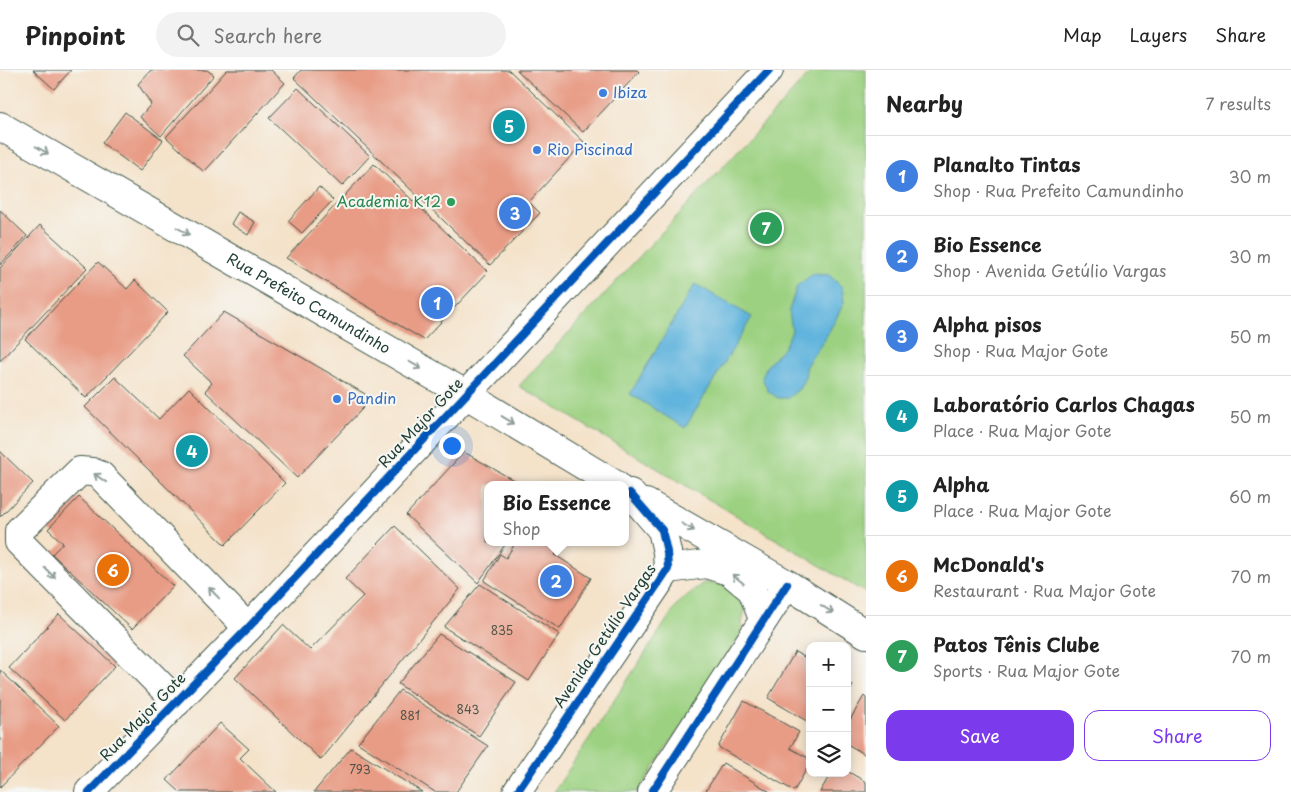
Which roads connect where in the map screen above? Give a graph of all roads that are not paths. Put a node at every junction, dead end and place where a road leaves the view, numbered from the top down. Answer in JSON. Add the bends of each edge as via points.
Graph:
{"nodes":[{"id":1,"x":769,"y":70,"type":"edge"},
{"id":2,"x":0,"y":126,"type":"edge"},
{"id":3,"x":466,"y":395,"type":"junction"},
{"id":4,"x":611,"y":481,"type":"edge"},
{"id":5,"x":629,"y":492,"type":"edge"},
{"id":6,"x":629,"y":494,"type":"edge"},
{"id":7,"x":668,"y":570,"type":"junction"},
{"id":8,"x":787,"y":584,"type":"junction"},
{"id":9,"x":764,"y":618,"type":"junction"},
{"id":10,"x":248,"y":628,"type":"junction"},
{"id":11,"x":866,"y":634,"type":"edge"},
{"id":12,"x":178,"y":702,"type":"junction"},
{"id":13,"x":90,"y":792,"type":"edge"},
{"id":14,"x":517,"y":792,"type":"edge"},
{"id":15,"x":652,"y":792,"type":"edge"}],
"edges":[{"from":1,"to":3,"type":"street","name":"Rua Major Gote"},
{"from":2,"to":3,"type":"street","name":"Rua Prefeito Camundinho","one_way":true},
{"from":3,"to":4,"type":"street","name":"Rua Prefeito Camundinho","one_way":true},
{"from":3,"to":10,"type":"street","name":"Rua Major Gote"},
{"from":5,"to":8,"type":"street","name":"Rua Prefeito Camundinho","one_way":true},
{"from":6,"to":7,"type":"street","name":"Avenida Getúlio Vargas","via":[[662,530]]},
{"from":9,"to":7,"type":"street","one_way":true,"via":[[752,590],[729,571],[706,564]]},
{"from":7,"to":14,"type":"street","name":"Avenida Getúlio Vargas"},
{"from":8,"to":9,"type":"street"},
{"from":8,"to":11,"type":"street","name":"Rua Prefeito Camundinho","one_way":true},
{"from":9,"to":15,"type":"street"},
{"from":10,"to":12,"type":"street","name":"Rua Major Gote"},
{"from":10,"to":12,"type":"street","one_way":true,"via":[[100,475],[80,472],[18,531],[19,542]]},
{"from":12,"to":13,"type":"street","name":"Rua Major Gote"}]}
